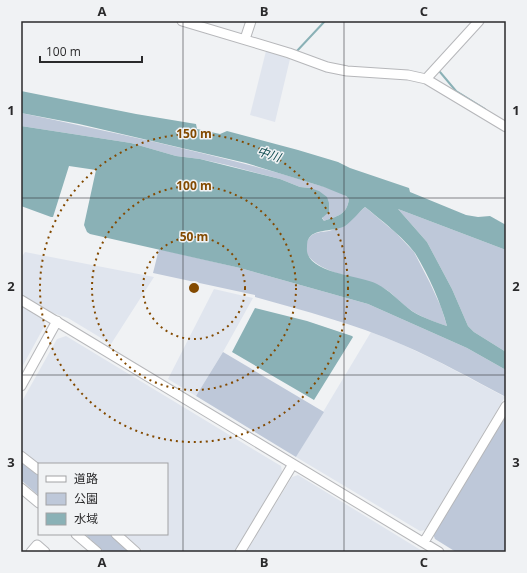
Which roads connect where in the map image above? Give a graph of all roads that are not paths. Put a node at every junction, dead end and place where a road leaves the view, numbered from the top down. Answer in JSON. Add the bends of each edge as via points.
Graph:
{"nodes":[{"id":1,"x":182,"y":21,"type":"edge"},
{"id":2,"x":251,"y":21,"type":"edge"},
{"id":3,"x":479,"y":21,"type":"edge"},
{"id":4,"x":245,"y":39,"type":"junction"},
{"id":5,"x":426,"y":79,"type":"junction"},
{"id":6,"x":506,"y":127,"type":"edge"},
{"id":7,"x":21,"y":300,"type":"edge"},
{"id":8,"x":57,"y":322,"type":"junction"},
{"id":9,"x":21,"y":386,"type":"edge"},
{"id":10,"x":506,"y":406,"type":"edge"},
{"id":11,"x":21,"y":456,"type":"edge"},
{"id":12,"x":293,"y":464,"type":"junction"},
{"id":13,"x":38,"y":469,"type":"edge"},
{"id":14,"x":21,"y":488,"type":"edge"},
{"id":15,"x":38,"y":502,"type":"edge"},
{"id":16,"x":77,"y":535,"type":"edge"},
{"id":17,"x":117,"y":535,"type":"edge"},
{"id":18,"x":424,"y":542,"type":"junction"},
{"id":19,"x":31,"y":552,"type":"edge"},
{"id":20,"x":45,"y":552,"type":"edge"},
{"id":21,"x":97,"y":552,"type":"edge"},
{"id":22,"x":136,"y":552,"type":"edge"},
{"id":23,"x":240,"y":552,"type":"edge"},
{"id":24,"x":439,"y":552,"type":"edge"}],
"edges":[{"from":1,"to":4,"type":"street"},
{"from":2,"to":4,"type":"street"},
{"from":3,"to":5,"type":"street"},
{"from":4,"to":5,"type":"street","via":[[327,67]]},
{"from":5,"to":6,"type":"street"},
{"from":7,"to":8,"type":"street"},
{"from":8,"to":9,"type":"street"},
{"from":8,"to":12,"type":"street"},
{"from":10,"to":18,"type":"street"},
{"from":11,"to":13,"type":"street"},
{"from":12,"to":18,"type":"street"},
{"from":12,"to":23,"type":"street"},
{"from":14,"to":15,"type":"street"},
{"from":16,"to":21,"type":"street"},
{"from":17,"to":22,"type":"street"},
{"from":18,"to":24,"type":"street"},
{"from":19,"to":20,"type":"street","via":[[37,545]]}]}
